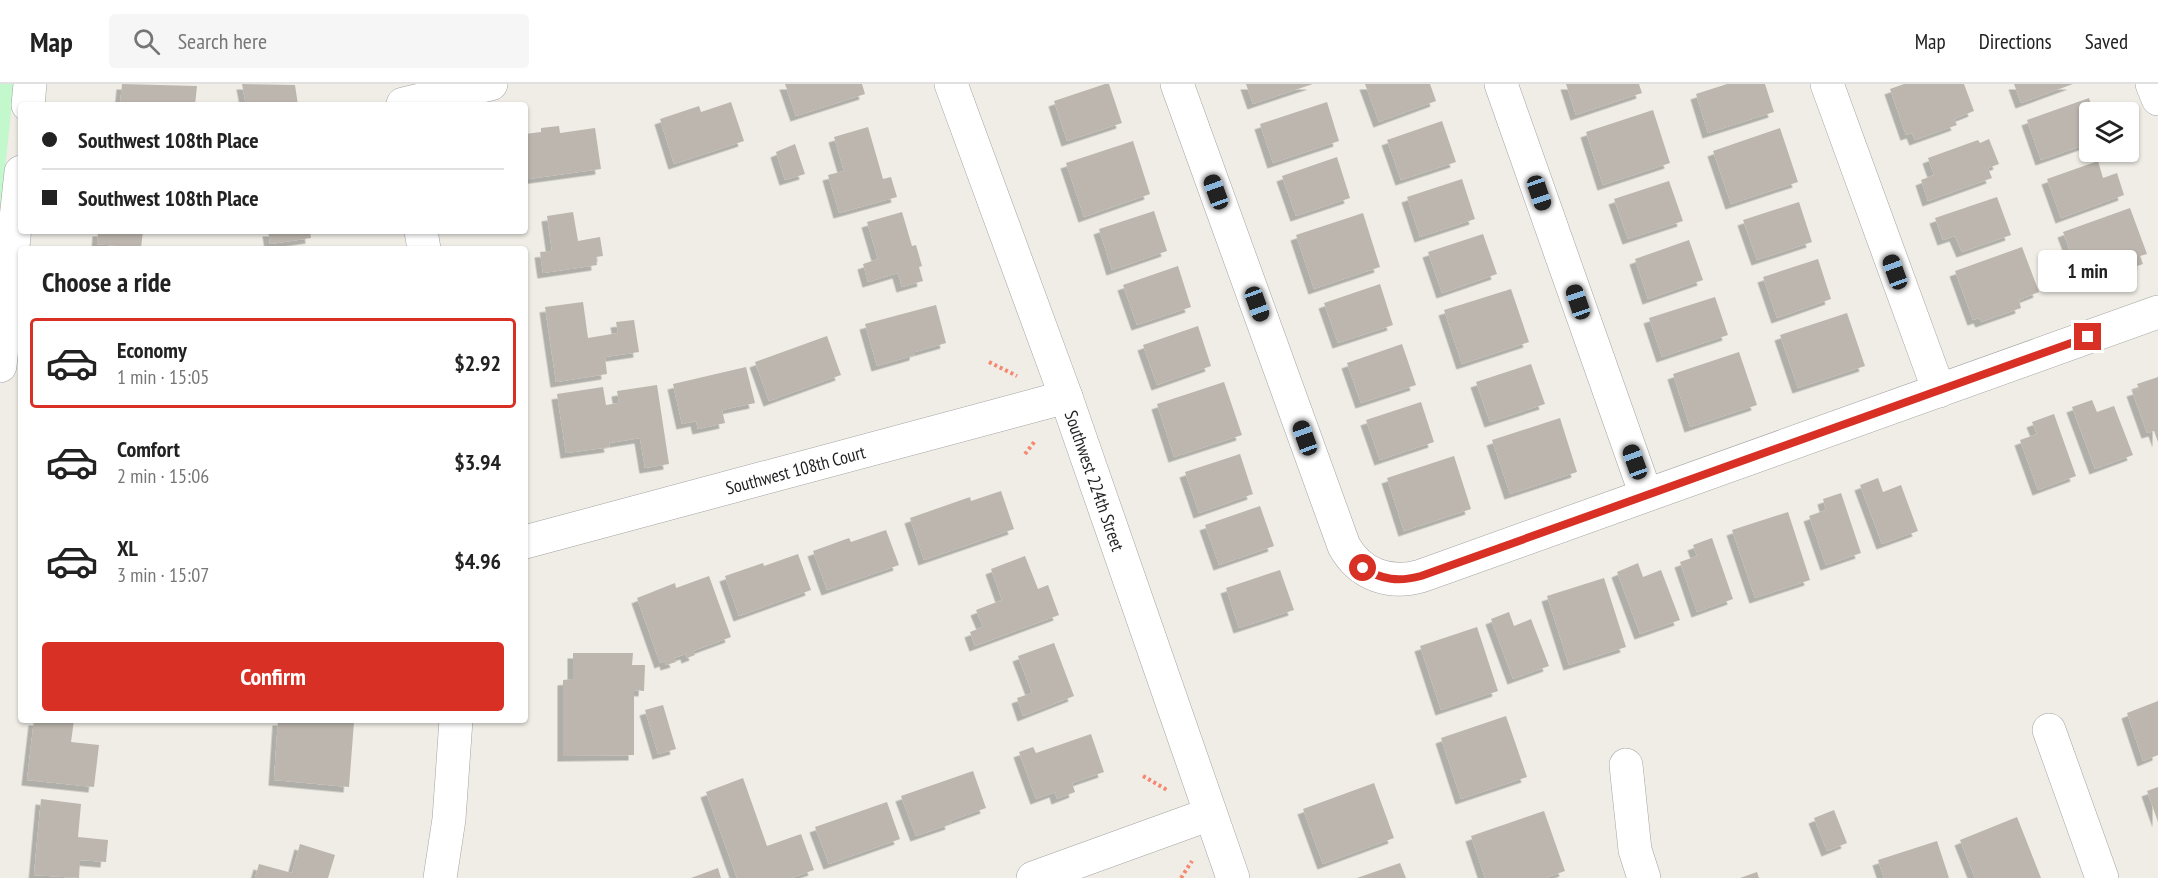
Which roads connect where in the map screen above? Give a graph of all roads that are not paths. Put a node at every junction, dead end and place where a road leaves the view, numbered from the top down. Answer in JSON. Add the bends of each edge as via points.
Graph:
{"nodes":[{"id":1,"x":30,"y":84,"type":"edge"},
{"id":2,"x":491,"y":84,"type":"edge"},
{"id":3,"x":951,"y":84,"type":"edge"},
{"id":4,"x":1177,"y":84,"type":"edge"},
{"id":5,"x":1501,"y":84,"type":"edge"},
{"id":6,"x":1827,"y":84,"type":"edge"},
{"id":7,"x":2152,"y":84,"type":"edge"},
{"id":8,"x":402,"y":98,"type":"edge"},
{"id":9,"x":2158,"y":99,"type":"edge"},
{"id":10,"x":28,"y":102,"type":"edge"},
{"id":11,"x":18,"y":200,"type":"edge"},
{"id":12,"x":2158,"y":312,"type":"edge"},
{"id":13,"x":0,"y":366,"type":"edge"},
{"id":14,"x":1939,"y":391,"type":"junction"},
{"id":15,"x":1066,"y":397,"type":"junction"},
{"id":16,"x":1646,"y":495,"type":"junction"},
{"id":17,"x":528,"y":541,"type":"edge"},
{"id":18,"x":456,"y":723,"type":"edge"},
{"id":19,"x":2049,"y":730,"type":"dead end"},
{"id":20,"x":1626,"y":765,"type":"dead end"},
{"id":21,"x":1210,"y":814,"type":"junction"},
{"id":22,"x":440,"y":878,"type":"edge"},
{"id":23,"x":1033,"y":878,"type":"edge"},
{"id":24,"x":1233,"y":878,"type":"edge"},
{"id":25,"x":1644,"y":878,"type":"edge"},
{"id":26,"x":2102,"y":878,"type":"edge"}],
"edges":[{"from":1,"to":10,"type":"street"},
{"from":2,"to":8,"type":"street"},
{"from":3,"to":15,"type":"street","name":"Southwest 224th Street"},
{"from":4,"to":16,"type":"street","via":[[1344,546],[1352,559],[1380,578],[1403,580]]},
{"from":5,"to":16,"type":"street"},
{"from":6,"to":14,"type":"street"},
{"from":7,"to":9,"type":"street"},
{"from":11,"to":13,"type":"street"},
{"from":12,"to":14,"type":"street"},
{"from":14,"to":16,"type":"street"},
{"from":15,"to":17,"type":"street","name":"Southwest 108th Court"},
{"from":15,"to":21,"type":"street","name":"Southwest 224th Street"},
{"from":18,"to":22,"type":"street"},
{"from":19,"to":26,"type":"street"},
{"from":20,"to":25,"type":"street","via":[[1635,850]]},
{"from":21,"to":23,"type":"street"},
{"from":21,"to":24,"type":"street","name":"Southwest 224th Street"}]}
